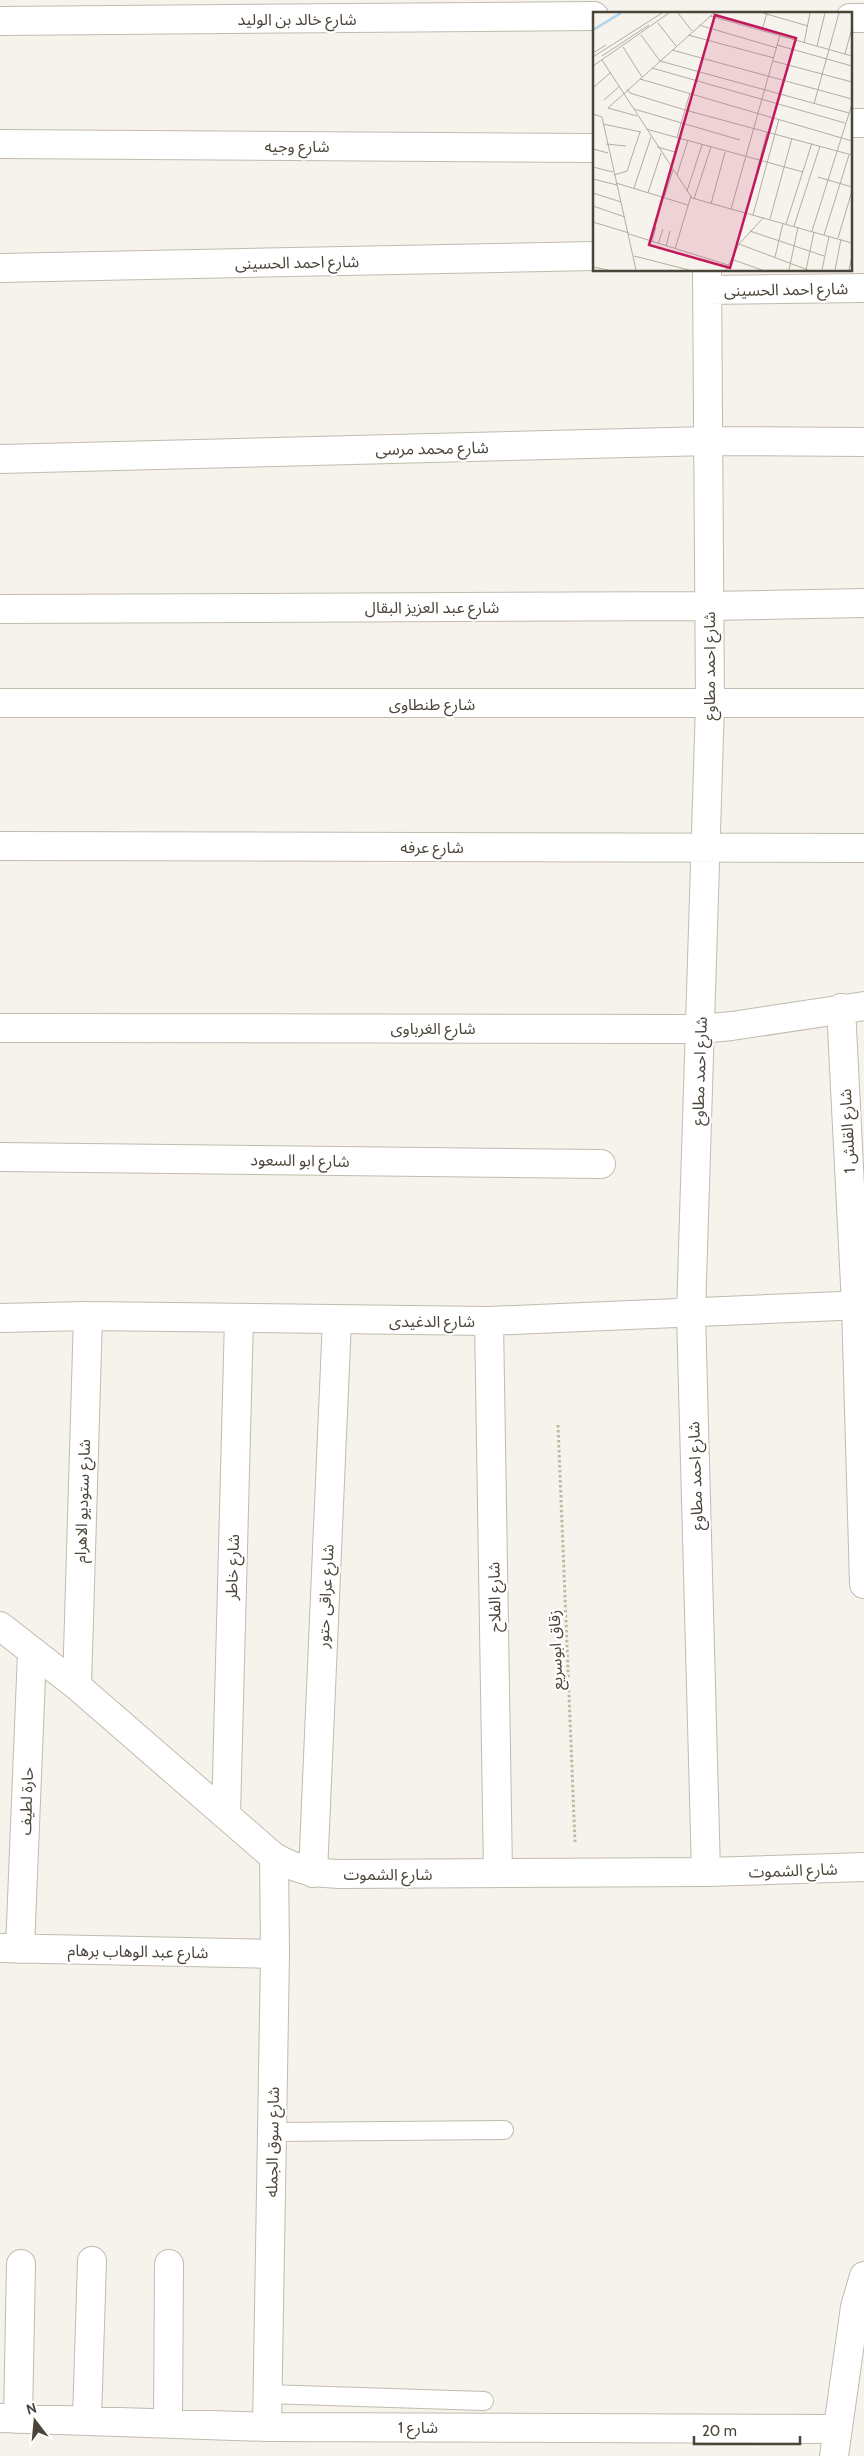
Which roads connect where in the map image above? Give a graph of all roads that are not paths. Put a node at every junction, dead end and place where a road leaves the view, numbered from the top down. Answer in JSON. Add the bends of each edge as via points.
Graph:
{"nodes":[{"id":1,"x":503,"y":8,"type":"edge"},
{"id":2,"x":593,"y":16,"type":"edge"},
{"id":3,"x":0,"y":21,"type":"edge"},
{"id":4,"x":0,"y":144,"type":"edge"},
{"id":5,"x":593,"y":148,"type":"edge"},
{"id":6,"x":593,"y":256,"type":"edge"},
{"id":7,"x":0,"y":268,"type":"edge"},
{"id":8,"x":708,"y":280,"type":"edge"},
{"id":9,"x":864,"y":288,"type":"edge"},
{"id":10,"x":709,"y":442,"type":"junction"},
{"id":11,"x":864,"y":442,"type":"edge"},
{"id":12,"x":0,"y":459,"type":"edge"},
{"id":13,"x":864,"y":603,"type":"edge"},
{"id":14,"x":709,"y":606,"type":"junction"},
{"id":15,"x":0,"y":609,"type":"edge"},
{"id":16,"x":0,"y":703,"type":"edge"},
{"id":17,"x":864,"y":703,"type":"edge"},
{"id":18,"x":710,"y":704,"type":"junction"},
{"id":19,"x":0,"y":846,"type":"edge"},
{"id":20,"x":707,"y":847,"type":"junction"},
{"id":21,"x":864,"y":848,"type":"edge"},
{"id":22,"x":852,"y":1007,"type":"edge"},
{"id":23,"x":0,"y":1028,"type":"edge"},
{"id":24,"x":700,"y":1029,"type":"junction"},
{"id":25,"x":0,"y":1157,"type":"edge"},
{"id":26,"x":601,"y":1164,"type":"dead end"},
{"id":27,"x":860,"y":1305,"type":"edge"},
{"id":28,"x":691,"y":1313,"type":"junction"},
{"id":29,"x":88,"y":1316,"type":"junction"},
{"id":30,"x":0,"y":1318,"type":"edge"},
{"id":31,"x":239,"y":1320,"type":"junction"},
{"id":32,"x":337,"y":1320,"type":"junction"},
{"id":33,"x":489,"y":1321,"type":"junction"},
{"id":34,"x":864,"y":1584,"type":"edge"},
{"id":35,"x":0,"y":1626,"type":"edge"},
{"id":36,"x":32,"y":1652,"type":"junction"},
{"id":37,"x":77,"y":1686,"type":"junction"},
{"id":38,"x":226,"y":1815,"type":"junction"},
{"id":39,"x":274,"y":1857,"type":"junction"},
{"id":40,"x":864,"y":1867,"type":"edge"},
{"id":41,"x":313,"y":1872,"type":"junction"},
{"id":42,"x":706,"y":1872,"type":"junction"},
{"id":43,"x":498,"y":1873,"type":"junction"},
{"id":44,"x":10,"y":1949,"type":"edge"},
{"id":45,"x":275,"y":1954,"type":"junction"},
{"id":46,"x":504,"y":2130,"type":"dead end"},
{"id":47,"x":272,"y":2132,"type":"junction"},
{"id":48,"x":92,"y":2261,"type":"dead end"},
{"id":49,"x":20,"y":2264,"type":"dead end"},
{"id":50,"x":169,"y":2264,"type":"dead end"},
{"id":51,"x":864,"y":2276,"type":"edge"},
{"id":52,"x":855,"y":2361,"type":"edge"},
{"id":53,"x":267,"y":2394,"type":"junction"},
{"id":54,"x":484,"y":2400,"type":"dead end"},
{"id":55,"x":9,"y":2419,"type":"edge"},
{"id":56,"x":87,"y":2419,"type":"junction"},
{"id":57,"x":168,"y":2423,"type":"junction"},
{"id":58,"x":267,"y":2427,"type":"junction"},
{"id":59,"x":837,"y":2429,"type":"junction"},
{"id":60,"x":834,"y":2456,"type":"edge"}],
"edges":[{"from":1,"to":2,"type":"street","name":"شارع خالد بن الوليد"},
{"from":1,"to":3,"type":"street","name":"شارع خالد بن الوليد"},
{"from":4,"to":5,"type":"street","name":"شارع وجيه"},
{"from":6,"to":7,"type":"street","name":"شارع احمد الحسينى"},
{"from":8,"to":9,"type":"street","name":"شارع احمد الحسينى"},
{"from":8,"to":10,"type":"street","name":"شارع احمد مطاوع"},
{"from":10,"to":11,"type":"street","name":"شارع محمد مرسى"},
{"from":10,"to":12,"type":"street","name":"شارع محمد مرسى"},
{"from":10,"to":14,"type":"street","name":"شارع احمد مطاوع"},
{"from":13,"to":14,"type":"street","name":"شارع عبد العزيز البقال"},
{"from":14,"to":15,"type":"street","name":"شارع عبد العزيز البقال"},
{"from":14,"to":18,"type":"street","name":"شارع احمد مطاوع"},
{"from":16,"to":18,"type":"street","name":"شارع طنطاوى"},
{"from":17,"to":18,"type":"street","name":"شارع طنطاوى"},
{"from":18,"to":20,"type":"street","name":"شارع احمد مطاوع"},
{"from":19,"to":20,"type":"street","name":"شارع عرفه"},
{"from":20,"to":21,"type":"street","name":"شارع عرفه"},
{"from":20,"to":24,"type":"street","name":"شارع احمد مطاوع"},
{"from":22,"to":24,"type":"street","name":"شارع الغرباوى"},
{"from":22,"to":27,"type":"street","name":"شارع القلش 1"},
{"from":23,"to":24,"type":"street","name":"شارع الغرباوى"},
{"from":24,"to":28,"type":"street","name":"شارع احمد مطاوع"},
{"from":25,"to":26,"type":"street","name":"شارع ابو السعود"},
{"from":27,"to":28,"type":"street","name":"شارع الدغيدى"},
{"from":27,"to":34,"type":"street","name":"شارع القلش 1"},
{"from":28,"to":33,"type":"street","name":"شارع الدغيدى"},
{"from":28,"to":42,"type":"street","name":"شارع احمد مطاوع"},
{"from":29,"to":30,"type":"street","name":"شارع الدغيدى"},
{"from":29,"to":31,"type":"street","name":"شارع الدغيدى"},
{"from":29,"to":37,"type":"street","name":"شارع ستوديو الاهرام"},
{"from":31,"to":32,"type":"street","name":"شارع الدغيدى"},
{"from":31,"to":38,"type":"street","name":"شارع خاطر"},
{"from":32,"to":33,"type":"street","name":"شارع الدغيدى"},
{"from":32,"to":41,"type":"street","name":"شارع عراقى حتور"},
{"from":33,"to":43,"type":"street","name":"شارع الفلاح"},
{"from":35,"to":36,"type":"street","name":"شارع الشموت"},
{"from":36,"to":37,"type":"street","name":"شارع الشموت"},
{"from":36,"to":44,"type":"street","name":"حارة لطيف"},
{"from":37,"to":38,"type":"street","name":"شارع الشموت"},
{"from":38,"to":39,"type":"street","name":"شارع الشموت"},
{"from":39,"to":41,"type":"street","name":"شارع الشموت","via":[[295,1868]]},
{"from":39,"to":45,"type":"street","name":"شارع سوق الجمله"},
{"from":40,"to":42,"type":"street","name":"شارع الشموت"},
{"from":41,"to":43,"type":"street","name":"شارع الشموت"},
{"from":42,"to":43,"type":"street","name":"شارع الشموت"},
{"from":44,"to":45,"type":"street","name":"شارع عبد الوهاب برهام"},
{"from":45,"to":47,"type":"street","name":"شارع سوق الجمله"},
{"from":46,"to":47,"type":"lane"},
{"from":47,"to":53,"type":"street","name":"شارع سوق الجمله"},
{"from":48,"to":56,"type":"street"},
{"from":49,"to":55,"type":"street"},
{"from":50,"to":57,"type":"street"},
{"from":51,"to":52,"type":"street","via":[[855,2307]]},
{"from":52,"to":59,"type":"street"},
{"from":53,"to":54,"type":"lane"},
{"from":53,"to":58,"type":"street","name":"شارع سوق الجمله"},
{"from":55,"to":56,"type":"street","name":"شارع 1"},
{"from":56,"to":57,"type":"street","name":"شارع 1"},
{"from":57,"to":58,"type":"street","name":"شارع 1"},
{"from":58,"to":59,"type":"street","name":"شارع 1"},
{"from":59,"to":60,"type":"street"}]}
